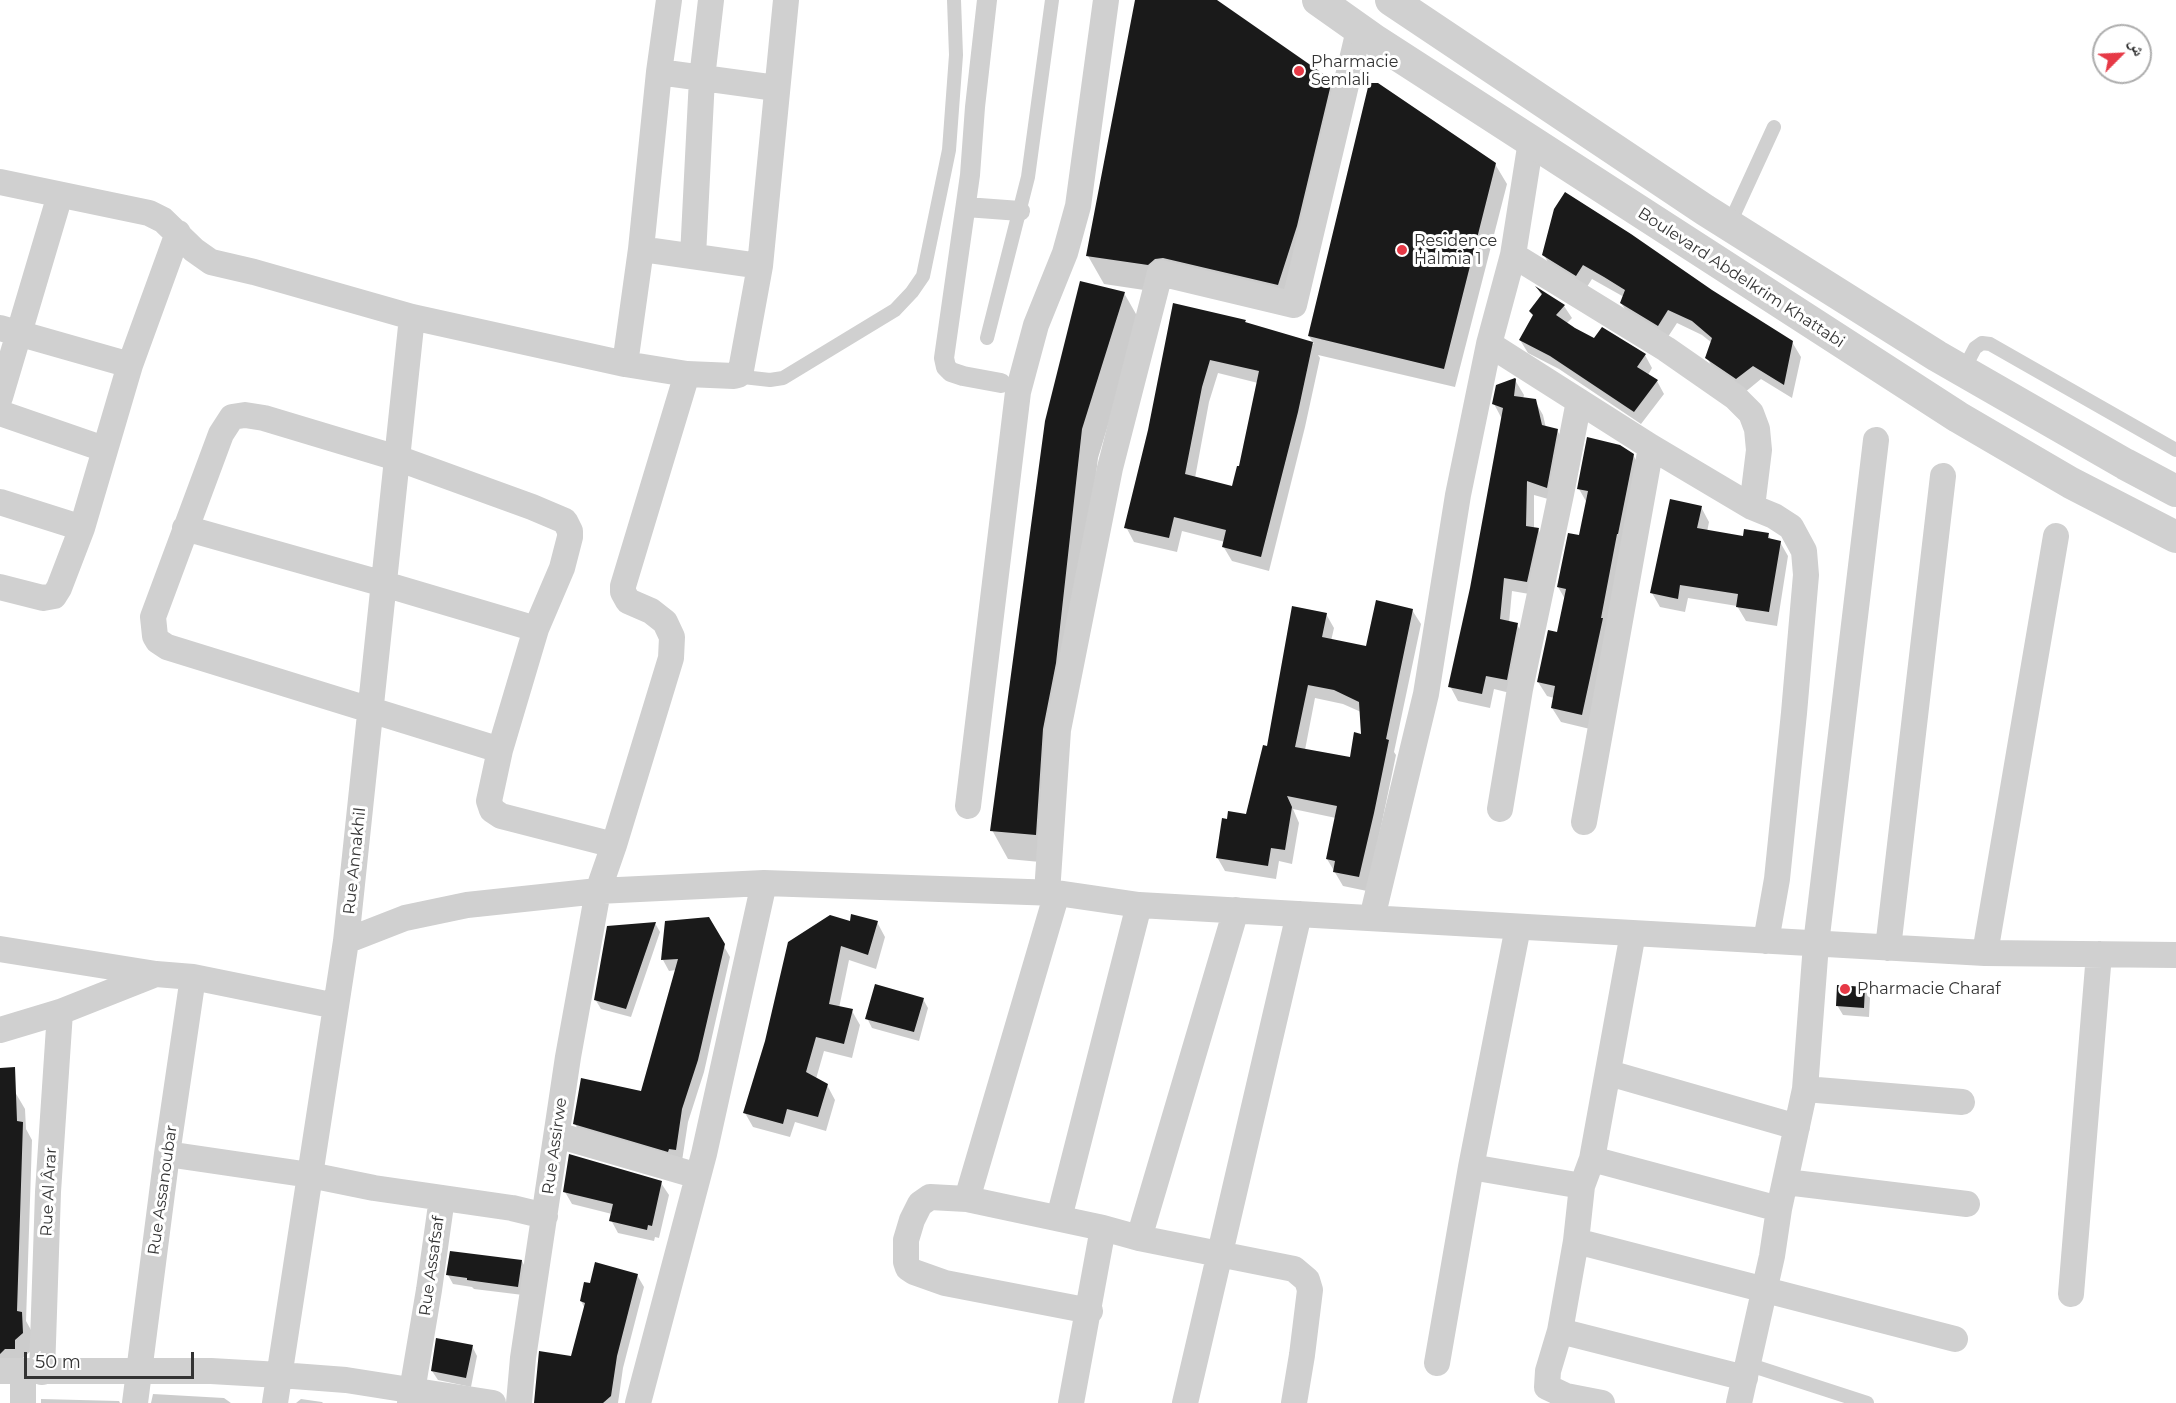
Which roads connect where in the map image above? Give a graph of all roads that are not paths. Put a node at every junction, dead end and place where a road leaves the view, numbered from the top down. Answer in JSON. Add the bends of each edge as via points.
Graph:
{"nodes":[{"id":1,"x":669,"y":0,"type":"edge"},
{"id":2,"x":711,"y":0,"type":"edge"},
{"id":3,"x":786,"y":0,"type":"edge"},
{"id":4,"x":954,"y":0,"type":"edge"},
{"id":5,"x":987,"y":0,"type":"edge"},
{"id":6,"x":1052,"y":0,"type":"edge"},
{"id":7,"x":1106,"y":0,"type":"edge"},
{"id":8,"x":1318,"y":0,"type":"edge"},
{"id":9,"x":1391,"y":0,"type":"edge"},
{"id":10,"x":1359,"y":30,"type":"junction"},
{"id":11,"x":658,"y":72,"type":"junction"},
{"id":12,"x":702,"y":78,"type":"junction"},
{"id":13,"x":776,"y":88,"type":"junction"},
{"id":14,"x":1774,"y":127,"type":"dead end"},
{"id":15,"x":1531,"y":141,"type":"junction"},
{"id":16,"x":0,"y":183,"type":"edge"},
{"id":17,"x":60,"y":195,"type":"junction"},
{"id":18,"x":1623,"y":201,"type":"junction"},
{"id":19,"x":966,"y":207,"type":"junction"},
{"id":20,"x":1020,"y":211,"type":"junction"},
{"id":21,"x":1717,"y":218,"type":"junction"},
{"id":22,"x":178,"y":233,"type":"junction"},
{"id":23,"x":641,"y":249,"type":"junction"},
{"id":24,"x":693,"y":255,"type":"junction"},
{"id":25,"x":1513,"y":255,"type":"junction"},
{"id":26,"x":760,"y":266,"type":"junction"},
{"id":27,"x":412,"y":317,"type":"junction"},
{"id":28,"x":9,"y":330,"type":"edge"},
{"id":29,"x":987,"y":338,"type":"dead end"},
{"id":30,"x":1489,"y":344,"type":"junction"},
{"id":31,"x":625,"y":364,"type":"junction"},
{"id":32,"x":130,"y":365,"type":"junction"},
{"id":33,"x":1963,"y":371,"type":"junction"},
{"id":34,"x":687,"y":374,"type":"junction"},
{"id":35,"x":734,"y":376,"type":"junction"},
{"id":36,"x":1001,"y":383,"type":"dead end"},
{"id":37,"x":0,"y":397,"type":"edge"},
{"id":38,"x":1579,"y":401,"type":"junction"},
{"id":39,"x":0,"y":413,"type":"edge"},
{"id":40,"x":1876,"y":441,"type":"dead end"},
{"id":41,"x":1651,"y":447,"type":"junction"},
{"id":42,"x":104,"y":449,"type":"junction"},
{"id":43,"x":2176,"y":450,"type":"edge"},
{"id":44,"x":397,"y":458,"type":"junction"},
{"id":45,"x":1943,"y":476,"type":"dead end"},
{"id":46,"x":2176,"y":491,"type":"edge"},
{"id":47,"x":0,"y":502,"type":"edge"},
{"id":48,"x":1752,"y":507,"type":"junction"},
{"id":49,"x":82,"y":528,"type":"junction"},
{"id":50,"x":185,"y":528,"type":"junction"},
{"id":51,"x":2056,"y":536,"type":"dead end"},
{"id":52,"x":2176,"y":537,"type":"edge"},
{"id":53,"x":384,"y":584,"type":"junction"},
{"id":54,"x":0,"y":587,"type":"edge"},
{"id":55,"x":536,"y":629,"type":"junction"},
{"id":56,"x":370,"y":710,"type":"junction"},
{"id":57,"x":500,"y":750,"type":"junction"},
{"id":58,"x":968,"y":806,"type":"dead end"},
{"id":59,"x":1500,"y":808,"type":"dead end"},
{"id":60,"x":1584,"y":822,"type":"dead end"},
{"id":61,"x":614,"y":845,"type":"junction"},
{"id":62,"x":764,"y":883,"type":"junction"},
{"id":63,"x":598,"y":891,"type":"junction"},
{"id":64,"x":1052,"y":893,"type":"junction"},
{"id":65,"x":1139,"y":905,"type":"junction"},
{"id":66,"x":1236,"y":910,"type":"junction"},
{"id":67,"x":1299,"y":914,"type":"junction"},
{"id":68,"x":1372,"y":918,"type":"junction"},
{"id":69,"x":1518,"y":927,"type":"junction"},
{"id":70,"x":1633,"y":933,"type":"junction"},
{"id":71,"x":346,"y":941,"type":"junction"},
{"id":72,"x":1766,"y":941,"type":"junction"},
{"id":73,"x":1816,"y":944,"type":"junction"},
{"id":74,"x":1888,"y":948,"type":"junction"},
{"id":75,"x":0,"y":949,"type":"edge"},
{"id":76,"x":1985,"y":953,"type":"junction"},
{"id":77,"x":2099,"y":954,"type":"junction"},
{"id":78,"x":2176,"y":955,"type":"edge"},
{"id":79,"x":156,"y":974,"type":"junction"},
{"id":80,"x":193,"y":977,"type":"junction"},
{"id":81,"x":336,"y":1006,"type":"junction"},
{"id":82,"x":60,"y":1012,"type":"junction"},
{"id":83,"x":0,"y":1030,"type":"edge"},
{"id":84,"x":1609,"y":1073,"type":"junction"},
{"id":85,"x":1805,"y":1089,"type":"junction"},
{"id":86,"x":1962,"y":1102,"type":"dead end"},
{"id":87,"x":1797,"y":1127,"type":"junction"},
{"id":88,"x":557,"y":1135,"type":"junction"},
{"id":89,"x":167,"y":1154,"type":"junction"},
{"id":90,"x":1592,"y":1159,"type":"junction"},
{"id":91,"x":1471,"y":1167,"type":"junction"},
{"id":92,"x":310,"y":1175,"type":"junction"},
{"id":93,"x":698,"y":1176,"type":"junction"},
{"id":94,"x":1786,"y":1182,"type":"junction"},
{"id":95,"x":1582,"y":1186,"type":"junction"},
{"id":96,"x":442,"y":1198,"type":"junction"},
{"id":97,"x":967,"y":1199,"type":"junction"},
{"id":98,"x":1967,"y":1204,"type":"dead end"},
{"id":99,"x":1779,"y":1209,"type":"junction"},
{"id":100,"x":545,"y":1216,"type":"junction"},
{"id":101,"x":1059,"y":1218,"type":"junction"},
{"id":102,"x":1104,"y":1228,"type":"junction"},
{"id":103,"x":1139,"y":1238,"type":"junction"},
{"id":104,"x":1576,"y":1241,"type":"junction"},
{"id":105,"x":1221,"y":1253,"type":"junction"},
{"id":106,"x":1763,"y":1290,"type":"junction"},
{"id":107,"x":2071,"y":1293,"type":"dead end"},
{"id":108,"x":1090,"y":1311,"type":"junction"},
{"id":109,"x":1560,"y":1331,"type":"junction"},
{"id":110,"x":1955,"y":1339,"type":"dead end"},
{"id":111,"x":1437,"y":1363,"type":"dead end"},
{"id":112,"x":22,"y":1371,"type":"edge"},
{"id":113,"x":138,"y":1371,"type":"junction"},
{"id":114,"x":1746,"y":1371,"type":"junction"},
{"id":115,"x":280,"y":1375,"type":"junction"},
{"id":116,"x":411,"y":1397,"type":"edge"},
{"id":117,"x":23,"y":1403,"type":"edge"},
{"id":118,"x":135,"y":1403,"type":"edge"},
{"id":119,"x":275,"y":1403,"type":"edge"},
{"id":120,"x":493,"y":1403,"type":"edge"},
{"id":121,"x":519,"y":1403,"type":"edge"},
{"id":122,"x":638,"y":1403,"type":"edge"},
{"id":123,"x":1071,"y":1403,"type":"edge"},
{"id":124,"x":1185,"y":1403,"type":"edge"},
{"id":125,"x":1293,"y":1403,"type":"edge"},
{"id":126,"x":1602,"y":1403,"type":"edge"},
{"id":127,"x":1739,"y":1403,"type":"edge"},
{"id":128,"x":1867,"y":1403,"type":"edge"}],
"edges":[{"from":1,"to":11,"type":"street"},
{"from":2,"to":12,"type":"street"},
{"from":3,"to":13,"type":"street"},
{"from":4,"to":35,"type":"lane","via":[[956,55],[949,150],[923,276],[895,310],[783,378]]},
{"from":5,"to":19,"type":"street"},
{"from":6,"to":20,"type":"lane"},
{"from":7,"to":58,"type":"street","via":[[1078,207],[1065,253],[1036,325],[1018,392]]},
{"from":8,"to":10,"type":"street","name":"Boulevard Abdelkrim Khattabi"},
{"from":9,"to":21,"type":"street"},
{"from":10,"to":15,"type":"street","name":"Boulevard Abdelkrim Khattabi"},
{"from":10,"to":64,"type":"street","via":[[1294,305],[1160,273],[1110,468],[1059,730]]},
{"from":11,"to":12,"type":"street"},
{"from":11,"to":23,"type":"street"},
{"from":12,"to":13,"type":"street"},
{"from":12,"to":24,"type":"street"},
{"from":13,"to":26,"type":"street"},
{"from":14,"to":21,"type":"lane"},
{"from":15,"to":18,"type":"street","name":"Boulevard Abdelkrim Khattabi"},
{"from":15,"to":25,"type":"street"},
{"from":16,"to":17,"type":"street"},
{"from":17,"to":22,"type":"street","via":[[149,213]]},
{"from":17,"to":28,"type":"street"},
{"from":18,"to":21,"type":"street","via":[[1691,236],[1698,237],[1709,229],[1709,216]]},
{"from":18,"to":52,"type":"street","name":"Boulevard Abdelkrim Khattabi","via":[[1958,417],[2071,483]]},
{"from":19,"to":20,"type":"street"},
{"from":19,"to":36,"type":"street","via":[[944,358],[951,372]]},
{"from":20,"to":29,"type":"lane"},
{"from":21,"to":33,"type":"street"},
{"from":22,"to":27,"type":"street","via":[[211,262]]},
{"from":22,"to":32,"type":"street"},
{"from":23,"to":24,"type":"street"},
{"from":23,"to":31,"type":"street"},
{"from":24,"to":26,"type":"street"},
{"from":25,"to":30,"type":"street"},
{"from":25,"to":48,"type":"street","via":[[1666,349],[1735,397],[1751,413],[1759,450]]},
{"from":26,"to":35,"type":"street","via":[[741,370]]},
{"from":27,"to":31,"type":"street"},
{"from":27,"to":44,"type":"street","name":"Rue Annakhil"},
{"from":28,"to":32,"type":"street"},
{"from":28,"to":37,"type":"street"},
{"from":30,"to":38,"type":"street"},
{"from":30,"to":68,"type":"street","via":[[1458,495],[1426,694]]},
{"from":31,"to":34,"type":"street"},
{"from":32,"to":42,"type":"street"},
{"from":33,"to":43,"type":"lane","via":[[1975,348],[1982,343],[1990,344]]},
{"from":33,"to":46,"type":"street"},
{"from":34,"to":35,"type":"street"},
{"from":34,"to":61,"type":"street","name":"Rue Assirwe","via":[[623,586],[628,601],[665,622],[672,637],[670,658]]},
{"from":38,"to":41,"type":"street"},
{"from":38,"to":59,"type":"street","via":[[1520,688]]},
{"from":39,"to":42,"type":"street"},
{"from":40,"to":73,"type":"street"},
{"from":41,"to":48,"type":"street"},
{"from":41,"to":60,"type":"street"},
{"from":42,"to":49,"type":"street"},
{"from":44,"to":50,"type":"street","via":[[264,418],[236,415],[221,434]]},
{"from":44,"to":53,"type":"street","name":"Rue Annakhil"},
{"from":44,"to":55,"type":"street","via":[[565,521],[570,537],[562,568]]},
{"from":45,"to":74,"type":"street"},
{"from":47,"to":49,"type":"street"},
{"from":48,"to":72,"type":"street","via":[[1791,527],[1804,551],[1806,575],[1777,879]]},
{"from":49,"to":54,"type":"street","via":[[54,596],[43,598]]},
{"from":50,"to":53,"type":"street"},
{"from":50,"to":56,"type":"street","via":[[153,617],[158,641]]},
{"from":51,"to":76,"type":"street"},
{"from":53,"to":55,"type":"street"},
{"from":53,"to":56,"type":"street","name":"Rue Annakhil"},
{"from":55,"to":57,"type":"street"},
{"from":56,"to":57,"type":"street"},
{"from":56,"to":71,"type":"street","name":"Rue Annakhil"},
{"from":57,"to":61,"type":"street","via":[[489,801],[494,812]]},
{"from":61,"to":63,"type":"street","name":"Rue Assirwe"},
{"from":62,"to":63,"type":"street"},
{"from":62,"to":64,"type":"street"},
{"from":62,"to":93,"type":"street"},
{"from":63,"to":71,"type":"street","via":[[466,905],[420,914],[392,921]]},
{"from":63,"to":88,"type":"street","name":"Rue Assirwe"},
{"from":64,"to":65,"type":"street"},
{"from":64,"to":97,"type":"street"},
{"from":65,"to":66,"type":"street"},
{"from":65,"to":101,"type":"street"},
{"from":66,"to":67,"type":"street"},
{"from":66,"to":103,"type":"street"},
{"from":67,"to":68,"type":"street"},
{"from":67,"to":105,"type":"street"},
{"from":68,"to":69,"type":"street"},
{"from":69,"to":70,"type":"street"},
{"from":69,"to":91,"type":"street"},
{"from":70,"to":72,"type":"street"},
{"from":70,"to":84,"type":"street"},
{"from":71,"to":81,"type":"street","name":"Rue Annakhil"},
{"from":72,"to":73,"type":"street"},
{"from":73,"to":74,"type":"street"},
{"from":73,"to":85,"type":"street"},
{"from":74,"to":76,"type":"street"},
{"from":75,"to":79,"type":"street"},
{"from":76,"to":77,"type":"street"},
{"from":77,"to":78,"type":"street"},
{"from":77,"to":107,"type":"street"},
{"from":79,"to":80,"type":"street"},
{"from":79,"to":82,"type":"street"},
{"from":80,"to":81,"type":"street"},
{"from":80,"to":89,"type":"street","name":"Rue Assanoubar"},
{"from":81,"to":92,"type":"street","name":"Rue Annakhil"},
{"from":82,"to":83,"type":"street"},
{"from":82,"to":112,"type":"street","name":"Rue Al Ârar","via":[[48,1192]]},
{"from":84,"to":87,"type":"street"},
{"from":84,"to":90,"type":"street"},
{"from":85,"to":86,"type":"street"},
{"from":85,"to":87,"type":"street"},
{"from":87,"to":94,"type":"street"},
{"from":88,"to":93,"type":"street"},
{"from":88,"to":100,"type":"street","name":"Rue Assirwe"},
{"from":89,"to":92,"type":"street"},
{"from":89,"to":113,"type":"street","name":"Rue Assanoubar"},
{"from":90,"to":95,"type":"street"},
{"from":90,"to":99,"type":"street"},
{"from":91,"to":95,"type":"street"},
{"from":91,"to":111,"type":"street"},
{"from":92,"to":96,"type":"street"},
{"from":92,"to":115,"type":"street","name":"Rue Annakhil"},
{"from":93,"to":122,"type":"street"},
{"from":94,"to":98,"type":"street"},
{"from":94,"to":99,"type":"street"},
{"from":95,"to":104,"type":"street"},
{"from":96,"to":100,"type":"street","name":"Rue Assafsaf"},
{"from":96,"to":116,"type":"street","name":"Rue Assafsaf"},
{"from":97,"to":101,"type":"street"},
{"from":97,"to":108,"type":"street","via":[[930,1197],[920,1204],[906,1240],[908,1268],[945,1283]]},
{"from":99,"to":106,"type":"street"},
{"from":100,"to":121,"type":"street","name":"Rue Assirwe"},
{"from":101,"to":102,"type":"street"},
{"from":102,"to":103,"type":"street"},
{"from":102,"to":108,"type":"street"},
{"from":103,"to":105,"type":"street"},
{"from":104,"to":106,"type":"street"},
{"from":104,"to":109,"type":"street"},
{"from":105,"to":124,"type":"street"},
{"from":105,"to":125,"type":"street","via":[[1294,1269],[1307,1280],[1310,1298]]},
{"from":106,"to":110,"type":"street"},
{"from":106,"to":114,"type":"street"},
{"from":108,"to":123,"type":"street"},
{"from":109,"to":114,"type":"street"},
{"from":109,"to":126,"type":"street","via":[[1547,1388]]},
{"from":112,"to":113,"type":"street"},
{"from":112,"to":117,"type":"street","name":"Rue Al Ârar"},
{"from":113,"to":115,"type":"street"},
{"from":113,"to":118,"type":"street","name":"Rue Assanoubar"},
{"from":114,"to":127,"type":"street"},
{"from":114,"to":128,"type":"lane"},
{"from":115,"to":116,"type":"street","via":[[346,1380]]},
{"from":115,"to":119,"type":"street","name":"Rue Annakhil"},
{"from":116,"to":120,"type":"street"}]}
